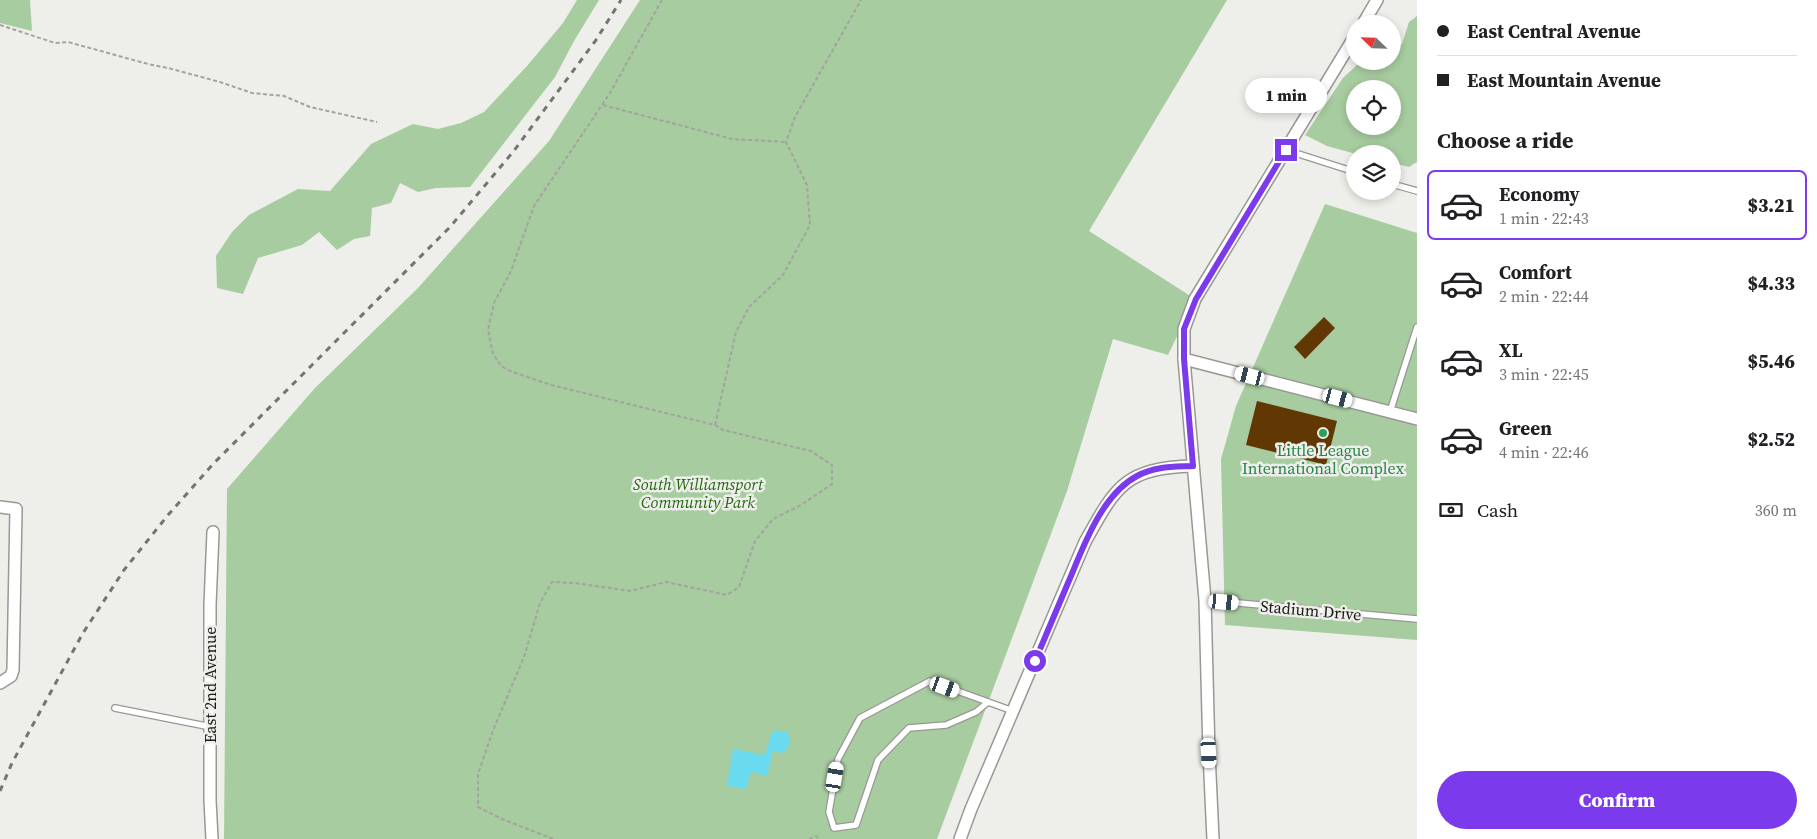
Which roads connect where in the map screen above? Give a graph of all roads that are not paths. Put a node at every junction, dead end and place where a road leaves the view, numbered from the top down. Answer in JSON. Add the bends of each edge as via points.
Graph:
{"nodes":[{"id":1,"x":1377,"y":0,"type":"edge"},
{"id":2,"x":1368,"y":15,"type":"edge"},
{"id":3,"x":1346,"y":51,"type":"edge"},
{"id":4,"x":1286,"y":150,"type":"junction"},
{"id":5,"x":1346,"y":169,"type":"edge"},
{"id":6,"x":1401,"y":187,"type":"edge"},
{"id":7,"x":1417,"y":191,"type":"edge"},
{"id":8,"x":1417,"y":328,"type":"edge"},
{"id":9,"x":1184,"y":359,"type":"junction"},
{"id":10,"x":1390,"y":412,"type":"junction"},
{"id":11,"x":1417,"y":419,"type":"edge"},
{"id":12,"x":1193,"y":466,"type":"junction"},
{"id":13,"x":0,"y":507,"type":"edge"},
{"id":14,"x":213,"y":532,"type":"dead end"},
{"id":15,"x":1205,"y":600,"type":"junction"},
{"id":16,"x":1417,"y":619,"type":"edge"},
{"id":17,"x":0,"y":683,"type":"edge"},
{"id":18,"x":988,"y":702,"type":"junction"},
{"id":19,"x":115,"y":708,"type":"dead end"},
{"id":20,"x":1013,"y":711,"type":"junction"},
{"id":21,"x":211,"y":726,"type":"junction"},
{"id":22,"x":212,"y":839,"type":"edge"},
{"id":23,"x":960,"y":839,"type":"edge"},
{"id":24,"x":1213,"y":839,"type":"edge"}],
"edges":[{"from":1,"to":2,"type":"street"},
{"from":3,"to":4,"type":"street"},
{"from":4,"to":5,"type":"lane"},
{"from":4,"to":9,"type":"street","via":[[1196,299],[1184,329]]},
{"from":6,"to":7,"type":"lane"},
{"from":8,"to":10,"type":"lane"},
{"from":9,"to":10,"type":"street"},
{"from":9,"to":12,"type":"street"},
{"from":10,"to":11,"type":"street"},
{"from":12,"to":15,"type":"street"},
{"from":12,"to":20,"type":"street","via":[[1152,470],[1137,476],[1112,497],[1085,542]]},
{"from":13,"to":17,"type":"street","via":[[16,509],[13,670],[11,676]]},
{"from":14,"to":21,"type":"street","name":"East 2nd Avenue"},
{"from":15,"to":16,"type":"lane","name":"Stadium Drive"},
{"from":15,"to":24,"type":"street"},
{"from":18,"to":18,"type":"lane","via":[[930,681],[860,718],[838,759],[829,812],[834,828],[856,825],[878,760],[909,728],[946,725],[976,712]]},
{"from":18,"to":20,"type":"lane"},
{"from":19,"to":21,"type":"lane"},
{"from":20,"to":23,"type":"street"},
{"from":21,"to":22,"type":"street","name":"East 2nd Avenue"}]}
